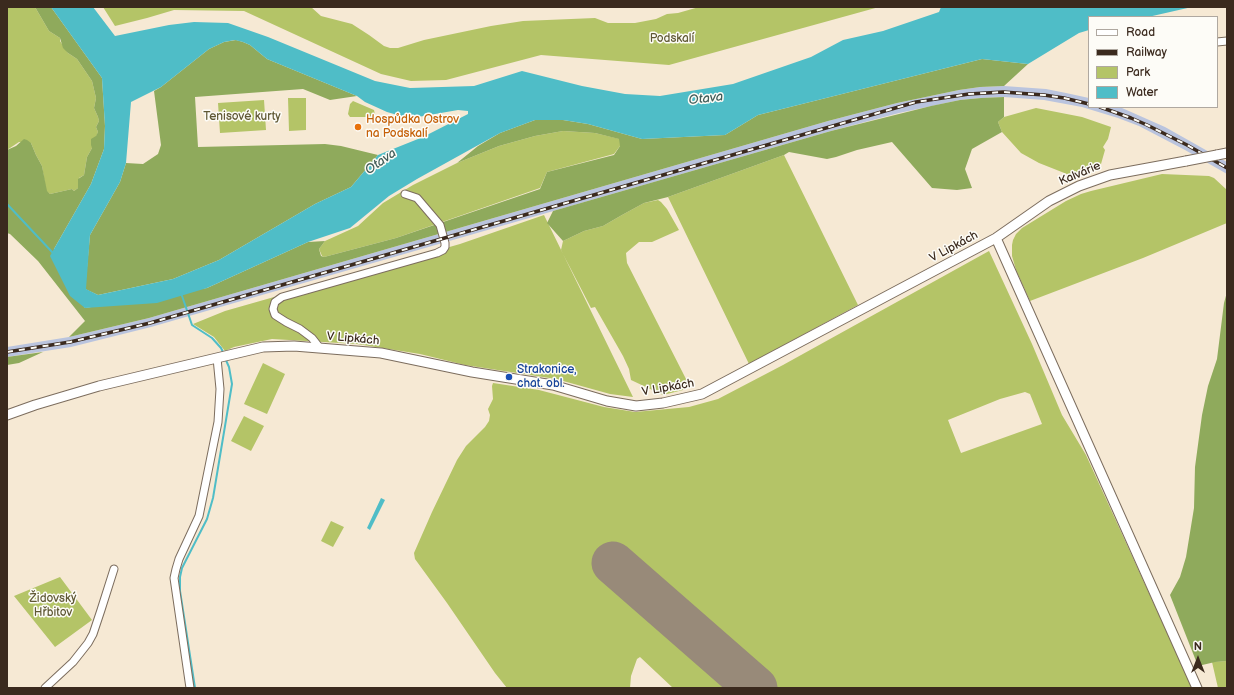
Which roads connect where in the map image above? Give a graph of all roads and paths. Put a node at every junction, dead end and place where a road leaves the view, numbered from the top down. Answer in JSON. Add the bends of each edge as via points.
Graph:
{"nodes":[{"id":1,"x":1227,"y":153,"type":"edge"},
{"id":2,"x":405,"y":194,"type":"dead end"},
{"id":3,"x":996,"y":238,"type":"junction"},
{"id":4,"x":319,"y":348,"type":"junction"},
{"id":5,"x":217,"y":358,"type":"junction"},
{"id":6,"x":7,"y":415,"type":"edge"},
{"id":7,"x":114,"y":569,"type":"dead end"},
{"id":8,"x":45,"y":688,"type":"edge"},
{"id":9,"x":190,"y":688,"type":"edge"},
{"id":10,"x":1197,"y":688,"type":"edge"}],
"edges":[{"from":1,"to":3,"type":"street","name":"Kalvárie","bridge":true,"via":[[1110,175],[1079,186],[1049,201]]},
{"from":2,"to":4,"type":"street","via":[[417,198],[440,225],[446,247],[437,254],[282,297],[275,302],[275,315],[300,329],[312,338]]},
{"from":3,"to":4,"type":"street","name":"V Lipkách","via":[[702,394],[663,403],[636,406],[607,401],[553,385],[472,372],[381,353]]},
{"from":3,"to":10,"type":"street"},
{"from":4,"to":5,"type":"street","name":"V Lipkách","via":[[263,347]]},
{"from":5,"to":6,"type":"street","name":"V Lipkách","via":[[99,386]]},
{"from":5,"to":9,"type":"street","via":[[220,389],[218,422],[199,516],[179,560],[174,578]]},
{"from":7,"to":8,"type":"street","via":[[88,643],[73,662]]}]}
